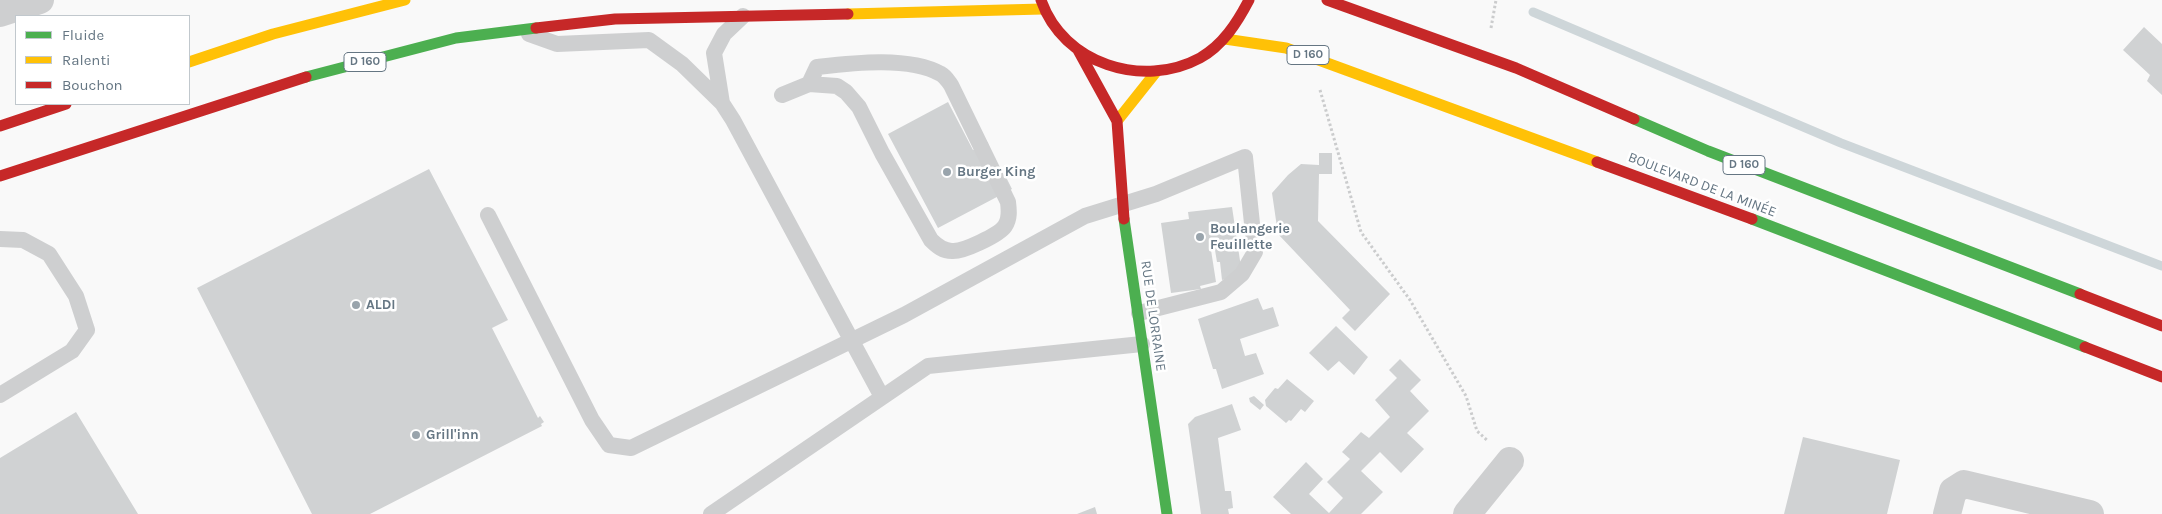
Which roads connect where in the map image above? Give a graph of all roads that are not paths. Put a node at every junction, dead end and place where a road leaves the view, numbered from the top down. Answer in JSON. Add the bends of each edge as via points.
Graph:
{"nodes":[{"id":1,"x":40,"y":0,"type":"edge"},
{"id":2,"x":405,"y":0,"type":"edge"},
{"id":3,"x":1249,"y":0,"type":"edge"},
{"id":4,"x":1327,"y":0,"type":"edge"},
{"id":5,"x":1042,"y":4,"type":"edge"},
{"id":6,"x":0,"y":13,"type":"edge"},
{"id":7,"x":743,"y":16,"type":"junction"},
{"id":8,"x":520,"y":31,"type":"junction"},
{"id":9,"x":1225,"y":39,"type":"junction"},
{"id":10,"x":1078,"y":50,"type":"junction"},
{"id":11,"x":190,"y":62,"type":"edge"},
{"id":12,"x":1156,"y":72,"type":"junction"},
{"id":13,"x":809,"y":84,"type":"junction"},
{"id":14,"x":782,"y":94,"type":"dead end"},
{"id":15,"x":722,"y":103,"type":"junction"},
{"id":16,"x":63,"y":105,"type":"edge"},
{"id":17,"x":1117,"y":120,"type":"junction"},
{"id":18,"x":0,"y":126,"type":"edge"},
{"id":19,"x":0,"y":176,"type":"edge"},
{"id":20,"x":1122,"y":206,"type":"junction"},
{"id":21,"x":488,"y":215,"type":"dead end"},
{"id":22,"x":0,"y":239,"type":"edge"},
{"id":23,"x":1139,"y":313,"type":"junction"},
{"id":24,"x":2162,"y":326,"type":"edge"},
{"id":25,"x":853,"y":340,"type":"junction"},
{"id":26,"x":1142,"y":344,"type":"junction"},
{"id":27,"x":2162,"y":377,"type":"edge"},
{"id":28,"x":0,"y":395,"type":"edge"},
{"id":29,"x":882,"y":397,"type":"junction"},
{"id":30,"x":1510,"y":461,"type":"road end"},
{"id":31,"x":711,"y":514,"type":"edge"},
{"id":32,"x":1167,"y":514,"type":"edge"},
{"id":33,"x":1467,"y":514,"type":"edge"},
{"id":34,"x":1947,"y":514,"type":"edge"},
{"id":35,"x":2090,"y":514,"type":"edge"}],
"edges":[{"from":1,"to":6,"type":"street"},
{"from":2,"to":11,"type":"main road","via":[[273,34]]},
{"from":3,"to":9,"type":"main road","via":[[1242,17]]},
{"from":4,"to":24,"type":"main road","number":"D 160","via":[[1516,68],[1708,151]]},
{"from":5,"to":7,"type":"main road","number":"D 160"},
{"from":5,"to":10,"type":"main road","via":[[1062,36]]},
{"from":7,"to":8,"type":"main road","number":"D 160","via":[[615,20]]},
{"from":7,"to":15,"type":"lane","via":[[724,34],[714,53]]},
{"from":8,"to":15,"type":"lane","via":[[556,44],[649,40],[682,64]]},
{"from":8,"to":19,"type":"main road","number":"D 160","via":[[456,38],[284,83]]},
{"from":9,"to":12,"type":"main road","via":[[1202,58],[1176,69]]},
{"from":9,"to":27,"type":"main road","name":"BOULEVARD DE LA MINÉE","number":"D 160","via":[[1286,48],[1310,56],[1709,203]]},
{"from":10,"to":12,"type":"main road","via":[[1117,70]]},
{"from":10,"to":17,"type":"main road","name":"RUE DE LORRAINE"},
{"from":12,"to":17,"type":"main road"},
{"from":13,"to":13,"type":"lane","via":[[837,86],[859,107],[931,240],[941,249],[963,250],[1005,226],[1009,215],[1008,202],[951,85],[943,75],[927,68],[900,64],[852,63],[817,66]]},
{"from":13,"to":14,"type":"lane"},
{"from":15,"to":25,"type":"lane"},
{"from":16,"to":18,"type":"main road"},
{"from":17,"to":20,"type":"main road","name":"RUE DE LORRAINE"},
{"from":20,"to":23,"type":"main road","name":"RUE DE LORRAINE"},
{"from":20,"to":23,"type":"lane","via":[[1245,157],[1256,252],[1242,274],[1221,292]]},
{"from":20,"to":25,"type":"lane","via":[[1085,216]]},
{"from":21,"to":25,"type":"lane","via":[[592,420],[609,445],[631,448]]},
{"from":22,"to":28,"type":"lane","via":[[23,240],[48,254],[76,296],[86,330],[72,351]]},
{"from":23,"to":26,"type":"main road","name":"RUE DE LORRAINE"},
{"from":25,"to":29,"type":"lane"},
{"from":26,"to":29,"type":"lane","via":[[928,366]]},
{"from":26,"to":32,"type":"main road","name":"RUE DE LORRAINE"},
{"from":29,"to":31,"type":"lane"},
{"from":30,"to":33,"type":"street"},
{"from":34,"to":35,"type":"street","via":[[1953,491],[1964,484]]}]}
